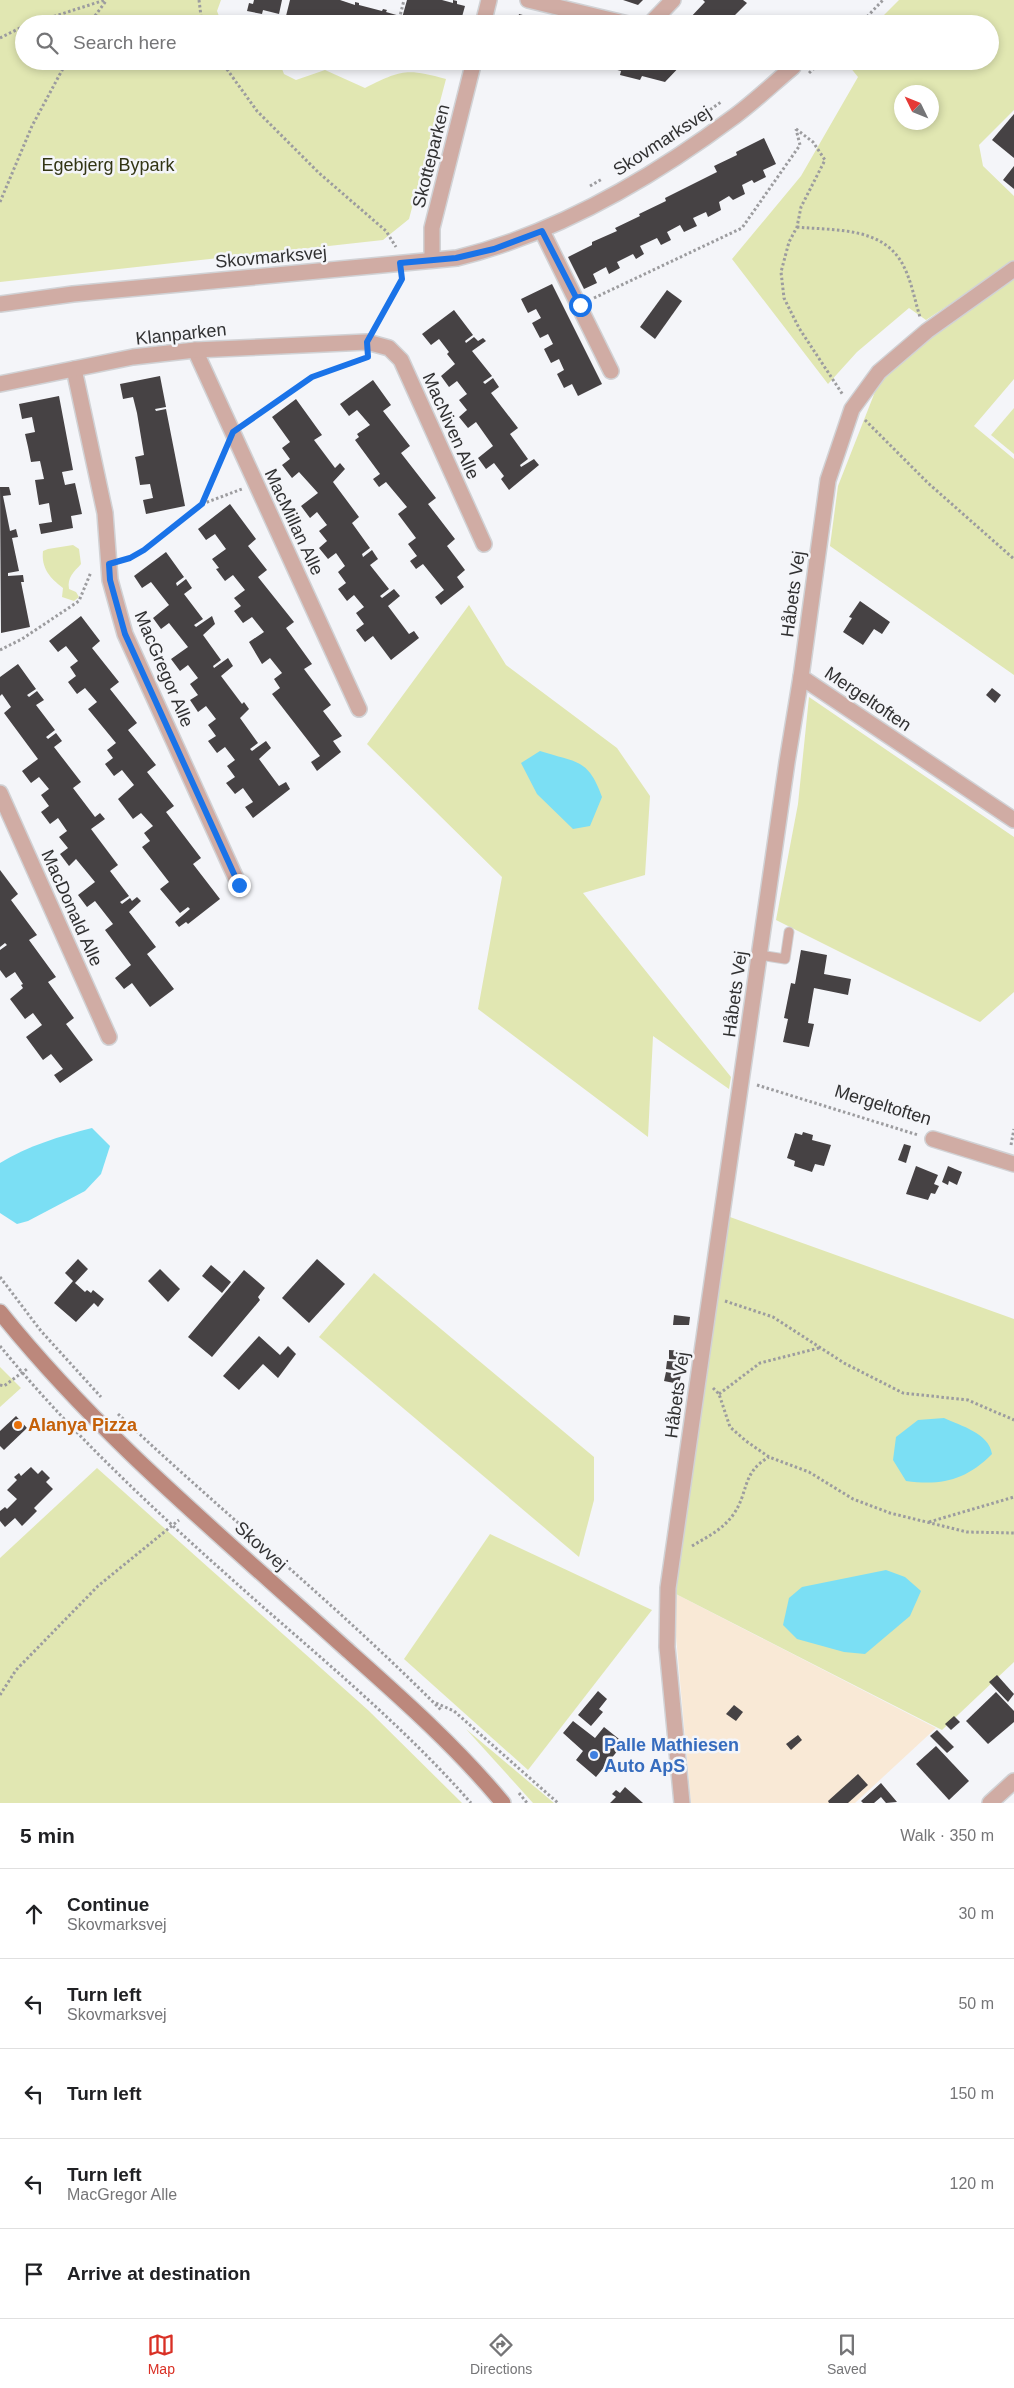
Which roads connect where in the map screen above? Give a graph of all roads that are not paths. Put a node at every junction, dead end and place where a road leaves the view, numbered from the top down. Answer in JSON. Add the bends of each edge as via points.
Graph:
{"nodes":[{"id":1,"x":489,"y":0,"type":"edge"},
{"id":2,"x":528,"y":0,"type":"edge"},
{"id":3,"x":673,"y":0,"type":"edge"},
{"id":4,"x":485,"y":15,"type":"edge"},
{"id":5,"x":590,"y":15,"type":"edge"},
{"id":6,"x":659,"y":15,"type":"edge"},
{"id":7,"x":472,"y":70,"type":"edge"},
{"id":8,"x":789,"y":70,"type":"edge"},
{"id":9,"x":542,"y":231,"type":"junction"},
{"id":10,"x":432,"y":260,"type":"junction"},
{"id":11,"x":1014,"y":269,"type":"edge"},
{"id":12,"x":0,"y":304,"type":"edge"},
{"id":13,"x":367,"y":342,"type":"joint"},
{"id":14,"x":195,"y":350,"type":"junction"},
{"id":15,"x":74,"y":369,"type":"junction"},
{"id":16,"x":611,"y":370,"type":"dead end"},
{"id":17,"x":0,"y":384,"type":"edge"},
{"id":18,"x":484,"y":544,"type":"dead end"},
{"id":19,"x":801,"y":677,"type":"junction"},
{"id":20,"x":360,"y":710,"type":"dead end"},
{"id":21,"x":0,"y":793,"type":"edge"},
{"id":22,"x":1014,"y":820,"type":"edge"},
{"id":23,"x":239,"y":885,"type":"dead end"},
{"id":24,"x":789,"y":932,"type":"dead end"},
{"id":25,"x":760,"y":955,"type":"junction"},
{"id":26,"x":109,"y":1037,"type":"dead end"},
{"id":27,"x":933,"y":1139,"type":"road end"},
{"id":28,"x":1014,"y":1164,"type":"edge"},
{"id":29,"x":0,"y":1312,"type":"edge"},
{"id":30,"x":1014,"y":1781,"type":"edge"},
{"id":31,"x":503,"y":1803,"type":"edge"},
{"id":32,"x":682,"y":1803,"type":"edge"},
{"id":33,"x":990,"y":1803,"type":"edge"}],
"edges":[{"from":1,"to":4,"type":"street"},
{"from":2,"to":5,"type":"street"},
{"from":3,"to":6,"type":"street"},
{"from":7,"to":10,"type":"street","name":"Skotteparken","via":[[432,228]]},
{"from":8,"to":9,"type":"street","name":"Skovmarksvej","via":[[736,115],[630,186]]},
{"from":9,"to":10,"type":"street","name":"Skovmarksvej","via":[[494,249]]},
{"from":9,"to":16,"type":"street"},
{"from":10,"to":12,"type":"street","name":"Skovmarksvej","via":[[73,294]]},
{"from":11,"to":19,"type":"street","name":"Håbets Vej","via":[[926,331],[879,372],[852,408],[828,480]]},
{"from":13,"to":14,"type":"street","name":"Klanparken"},
{"from":13,"to":18,"type":"street","name":"MacNiven Alle","via":[[389,348],[400,360]]},
{"from":14,"to":15,"type":"street","name":"Klanparken"},
{"from":14,"to":20,"type":"street","name":"MacMillan Alle"},
{"from":15,"to":17,"type":"street","name":"Klanparken"},
{"from":15,"to":23,"type":"street","name":"MacGregor Alle","via":[[105,512],[110,580],[125,634]]},
{"from":19,"to":22,"type":"street","name":"Mergeltoften"},
{"from":19,"to":25,"type":"street","name":"Håbets Vej"},
{"from":21,"to":26,"type":"street","name":"MacDonald Alle"},
{"from":24,"to":25,"type":"lane","via":[[785,959]]},
{"from":25,"to":32,"type":"street","name":"Håbets Vej","via":[[668,1588],[667,1647]]},
{"from":27,"to":28,"type":"street","name":"Mergeltoften"},
{"from":29,"to":31,"type":"street","name":"Skovvej","via":[[32,1352],[112,1437],[410,1706]]},
{"from":30,"to":33,"type":"street"}]}
